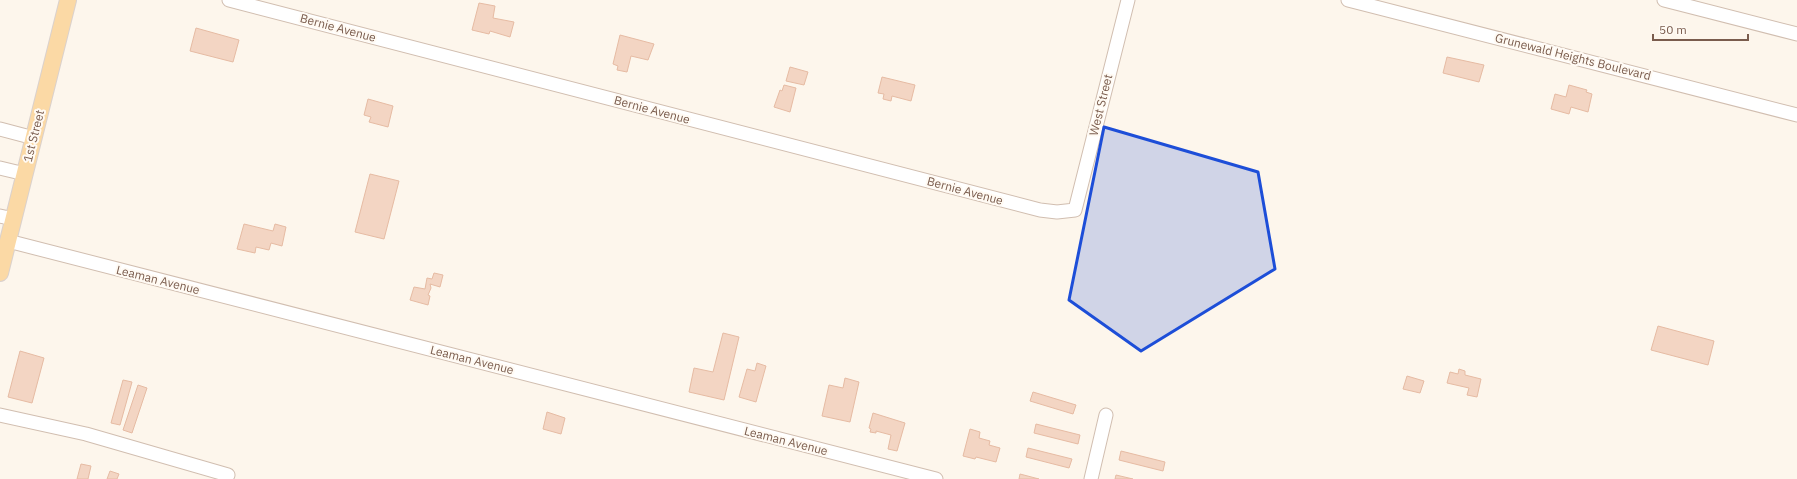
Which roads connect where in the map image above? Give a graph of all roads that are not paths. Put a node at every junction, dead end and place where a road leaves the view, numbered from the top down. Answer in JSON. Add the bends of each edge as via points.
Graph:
{"nodes":[{"id":1,"x":68,"y":0,"type":"edge"},
{"id":2,"x":229,"y":0,"type":"edge"},
{"id":3,"x":1128,"y":0,"type":"edge"},
{"id":4,"x":1348,"y":0,"type":"edge"},
{"id":5,"x":1664,"y":0,"type":"edge"},
{"id":6,"x":1797,"y":34,"type":"edge"},
{"id":7,"x":1797,"y":114,"type":"edge"},
{"id":8,"x":0,"y":130,"type":"edge"},
{"id":9,"x":34,"y":138,"type":"junction"},
{"id":10,"x":0,"y":168,"type":"edge"},
{"id":11,"x":25,"y":174,"type":"junction"},
{"id":12,"x":1075,"y":210,"type":"joint"},
{"id":13,"x":7,"y":218,"type":"edge"},
{"id":14,"x":8,"y":241,"type":"junction"},
{"id":15,"x":0,"y":273,"type":"edge"},
{"id":16,"x":1106,"y":415,"type":"dead end"},
{"id":17,"x":0,"y":416,"type":"edge"},
{"id":18,"x":228,"y":475,"type":"dead end"},
{"id":19,"x":936,"y":479,"type":"edge"},
{"id":20,"x":1091,"y":479,"type":"edge"}],
"edges":[{"from":1,"to":9,"type":"main road","name":"1st Street"},
{"from":2,"to":12,"type":"street","name":"Bernie Avenue","via":[[1040,210]]},
{"from":3,"to":12,"type":"street","name":"West Street"},
{"from":4,"to":7,"type":"street","name":"Grunewald Heights Boulevard"},
{"from":5,"to":6,"type":"street"},
{"from":8,"to":9,"type":"street"},
{"from":9,"to":11,"type":"main road","name":"1st Street"},
{"from":10,"to":11,"type":"street"},
{"from":11,"to":13,"type":"main road","name":"1st Street"},
{"from":13,"to":14,"type":"main road","name":"1st Street"},
{"from":14,"to":15,"type":"main road","name":"1st Street"},
{"from":14,"to":19,"type":"street","name":"Leaman Avenue"},
{"from":16,"to":20,"type":"street"},
{"from":17,"to":18,"type":"street","via":[[86,434]]}]}
